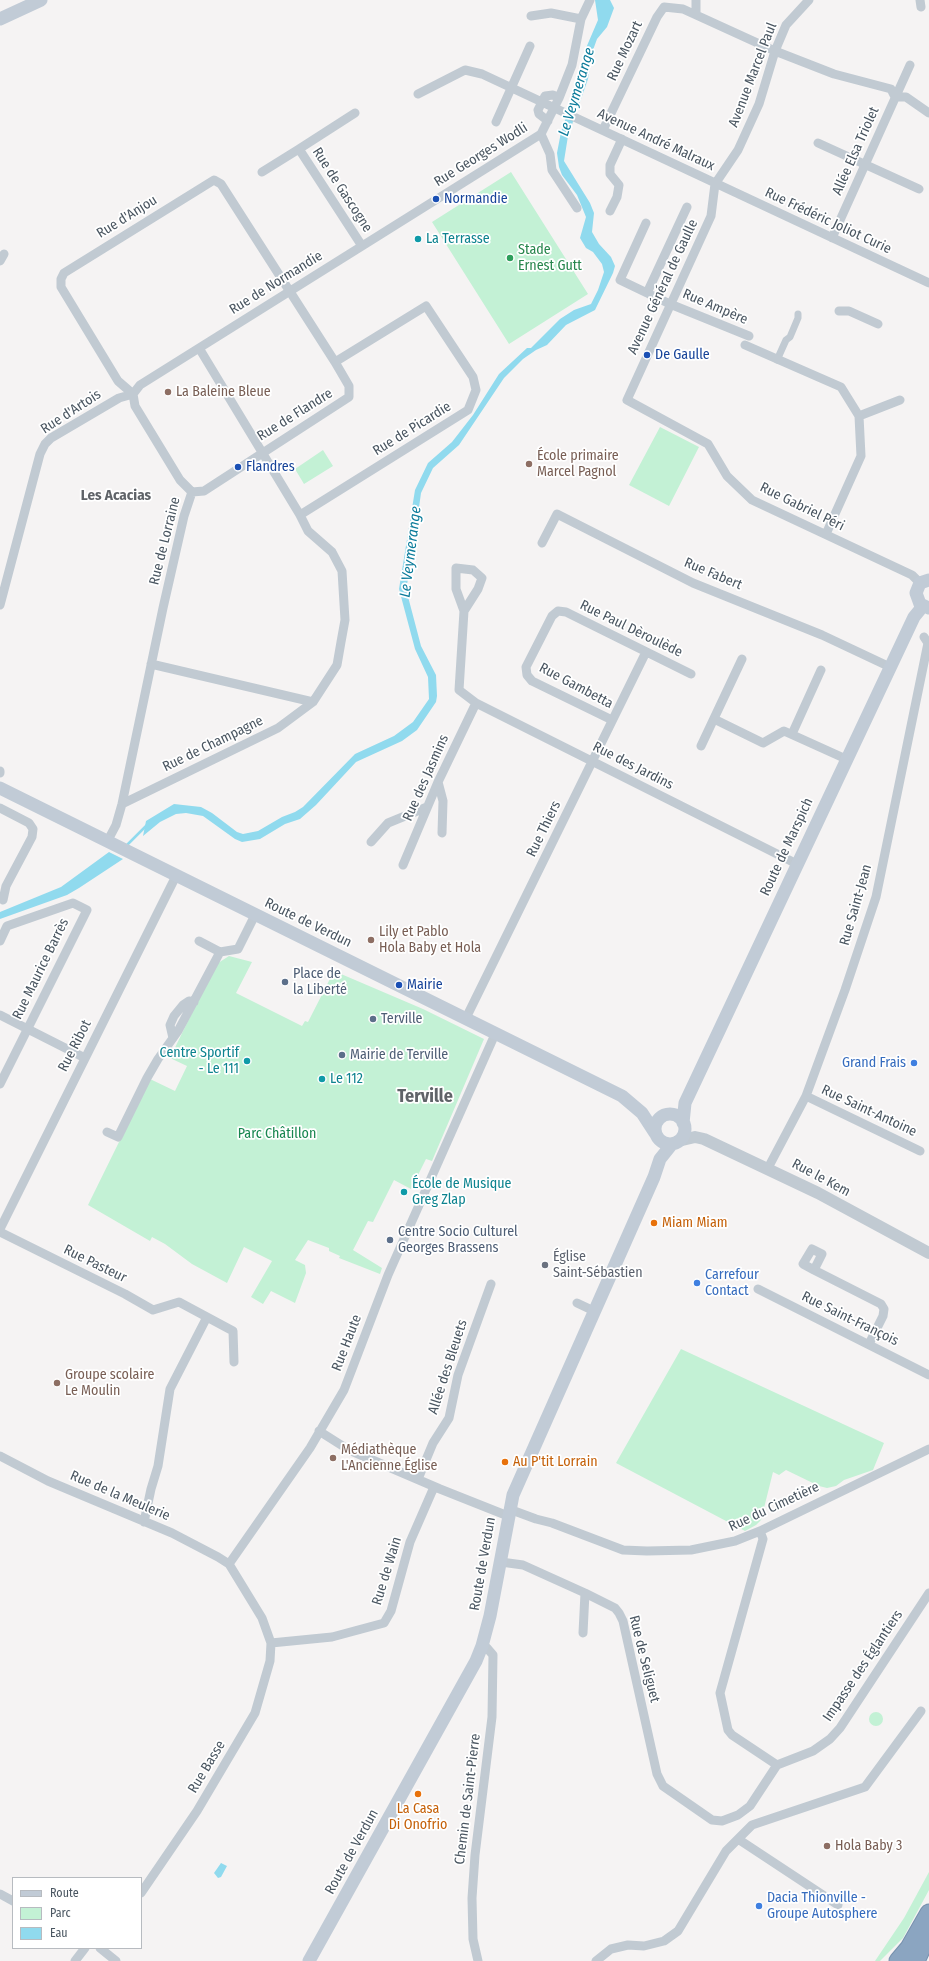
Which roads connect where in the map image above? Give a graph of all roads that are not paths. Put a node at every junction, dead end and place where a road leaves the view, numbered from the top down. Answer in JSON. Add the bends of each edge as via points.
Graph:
{"nodes":[{"id":1,"x":41,"y":0,"type":"edge"},
{"id":2,"x":590,"y":0,"type":"edge"},
{"id":3,"x":696,"y":0,"type":"edge"},
{"id":4,"x":809,"y":0,"type":"edge"},
{"id":5,"x":696,"y":14,"type":"junction"},
{"id":6,"x":532,"y":16,"type":"dead end"},
{"id":7,"x":0,"y":19,"type":"edge"},
{"id":8,"x":581,"y":19,"type":"junction"},
{"id":9,"x":530,"y":46,"type":"dead end"},
{"id":10,"x":775,"y":51,"type":"junction"},
{"id":11,"x":910,"y":65,"type":"dead end"},
{"id":12,"x":512,"y":87,"type":"junction"},
{"id":13,"x":418,"y":94,"type":"dead end"},
{"id":14,"x":895,"y":97,"type":"junction"},
{"id":15,"x":559,"y":98,"type":"junction"},
{"id":16,"x":541,"y":102,"type":"junction"},
{"id":17,"x":558,"y":110,"type":"junction"},
{"id":18,"x":356,"y":113,"type":"dead end"},
{"id":19,"x":929,"y":113,"type":"edge"},
{"id":20,"x":548,"y":120,"type":"junction"},
{"id":21,"x":496,"y":122,"type":"dead end"},
{"id":22,"x":603,"y":130,"type":"junction"},
{"id":23,"x":541,"y":134,"type":"junction"},
{"id":24,"x":622,"y":138,"type":"junction"},
{"id":25,"x":818,"y":143,"type":"dead end"},
{"id":26,"x":299,"y":149,"type":"junction"},
{"id":27,"x":865,"y":164,"type":"junction"},
{"id":28,"x":262,"y":172,"type":"dead end"},
{"id":29,"x":715,"y":184,"type":"junction"},
{"id":30,"x":919,"y":189,"type":"dead end"},
{"id":31,"x":436,"y":199,"type":"joint"},
{"id":32,"x":687,"y":207,"type":"dead end"},
{"id":33,"x":577,"y":208,"type":"dead end"},
{"id":34,"x":610,"y":211,"type":"dead end"},
{"id":35,"x":646,"y":223,"type":"dead end"},
{"id":36,"x":832,"y":238,"type":"junction"},
{"id":37,"x":362,"y":246,"type":"junction"},
{"id":38,"x":929,"y":283,"type":"edge"},
{"id":39,"x":289,"y":292,"type":"junction"},
{"id":40,"x":647,"y":293,"type":"junction"},
{"id":41,"x":670,"y":304,"type":"junction"},
{"id":42,"x":839,"y":311,"type":"dead end"},
{"id":43,"x":798,"y":314,"type":"dead end"},
{"id":44,"x":878,"y":324,"type":"dead end"},
{"id":45,"x":749,"y":336,"type":"dead end"},
{"id":46,"x":745,"y":345,"type":"dead end"},
{"id":47,"x":199,"y":348,"type":"junction"},
{"id":48,"x":777,"y":360,"type":"junction"},
{"id":49,"x":335,"y":362,"type":"junction"},
{"id":50,"x":133,"y":394,"type":"junction"},
{"id":51,"x":627,"y":400,"type":"joint"},
{"id":52,"x":900,"y":400,"type":"dead end"},
{"id":53,"x":859,"y":416,"type":"junction"},
{"id":54,"x":262,"y":452,"type":"junction"},
{"id":55,"x":192,"y":492,"type":"junction"},
{"id":56,"x":300,"y":515,"type":"junction"},
{"id":57,"x":826,"y":534,"type":"junction"},
{"id":58,"x":542,"y":543,"type":"dead end"},
{"id":59,"x":925,"y":581,"type":"edge"},
{"id":60,"x":0,"y":605,"type":"edge"},
{"id":61,"x":926,"y":607,"type":"edge"},
{"id":62,"x":464,"y":611,"type":"dead end"},
{"id":63,"x":924,"y":637,"type":"dead end"},
{"id":64,"x":646,"y":652,"type":"junction"},
{"id":65,"x":742,"y":659,"type":"dead end"},
{"id":66,"x":151,"y":664,"type":"junction"},
{"id":67,"x":890,"y":667,"type":"junction"},
{"id":68,"x":821,"y":670,"type":"dead end"},
{"id":69,"x":691,"y":674,"type":"dead end"},
{"id":70,"x":527,"y":675,"type":"joint"},
{"id":71,"x":313,"y":702,"type":"junction"},
{"id":72,"x":476,"y":703,"type":"junction"},
{"id":73,"x":714,"y":719,"type":"junction"},
{"id":74,"x":612,"y":720,"type":"junction"},
{"id":75,"x":792,"y":734,"type":"junction"},
{"id":76,"x":701,"y":746,"type":"dead end"},
{"id":77,"x":846,"y":759,"type":"junction"},
{"id":78,"x":592,"y":761,"type":"junction"},
{"id":79,"x":438,"y":782,"type":"junction"},
{"id":80,"x":0,"y":788,"type":"edge"},
{"id":81,"x":122,"y":804,"type":"junction"},
{"id":82,"x":428,"y":807,"type":"junction"},
{"id":83,"x":0,"y":808,"type":"edge"},
{"id":84,"x":442,"y":833,"type":"dead end"},
{"id":85,"x":107,"y":842,"type":"junction"},
{"id":86,"x":371,"y":842,"type":"dead end"},
{"id":87,"x":797,"y":864,"type":"junction"},
{"id":88,"x":403,"y":865,"type":"dead end"},
{"id":89,"x":176,"y":876,"type":"junction"},
{"id":90,"x":3,"y":900,"type":"dead end"},
{"id":91,"x":255,"y":915,"type":"junction"},
{"id":92,"x":0,"y":940,"type":"edge"},
{"id":93,"x":199,"y":941,"type":"dead end"},
{"id":94,"x":220,"y":952,"type":"junction"},
{"id":95,"x":0,"y":1015,"type":"edge"},
{"id":96,"x":466,"y":1018,"type":"junction"},
{"id":97,"x":28,"y":1028,"type":"junction"},
{"id":98,"x":496,"y":1032,"type":"junction"},
{"id":99,"x":85,"y":1058,"type":"junction"},
{"id":100,"x":0,"y":1084,"type":"edge"},
{"id":101,"x":806,"y":1096,"type":"junction"},
{"id":102,"x":685,"y":1103,"type":"junction"},
{"id":103,"x":642,"y":1113,"type":"junction"},
{"id":104,"x":666,"y":1116,"type":"junction"},
{"id":105,"x":684,"y":1125,"type":"junction"},
{"id":106,"x":107,"y":1132,"type":"dead end"},
{"id":107,"x":656,"y":1136,"type":"junction"},
{"id":108,"x":695,"y":1137,"type":"junction"},
{"id":109,"x":675,"y":1143,"type":"junction"},
{"id":110,"x":920,"y":1151,"type":"dead end"},
{"id":111,"x":660,"y":1159,"type":"junction"},
{"id":112,"x":768,"y":1168,"type":"junction"},
{"id":113,"x":0,"y":1229,"type":"edge"},
{"id":114,"x":0,"y":1232,"type":"edge"},
{"id":115,"x":929,"y":1253,"type":"edge"},
{"id":116,"x":814,"y":1270,"type":"dead end"},
{"id":117,"x":492,"y":1284,"type":"dead end"},
{"id":118,"x":758,"y":1289,"type":"dead end"},
{"id":119,"x":577,"y":1303,"type":"dead end"},
{"id":120,"x":594,"y":1311,"type":"junction"},
{"id":121,"x":207,"y":1317,"type":"junction"},
{"id":122,"x":869,"y":1344,"type":"junction"},
{"id":123,"x":234,"y":1362,"type":"dead end"},
{"id":124,"x":929,"y":1375,"type":"edge"},
{"id":125,"x":319,"y":1431,"type":"junction"},
{"id":126,"x":929,"y":1449,"type":"edge"},
{"id":127,"x":0,"y":1456,"type":"edge"},
{"id":128,"x":418,"y":1479,"type":"junction"},
{"id":129,"x":434,"y":1487,"type":"junction"},
{"id":130,"x":508,"y":1513,"type":"junction"},
{"id":131,"x":144,"y":1522,"type":"junction"},
{"id":132,"x":760,"y":1531,"type":"junction"},
{"id":133,"x":501,"y":1562,"type":"junction"},
{"id":134,"x":229,"y":1564,"type":"junction"},
{"id":135,"x":585,"y":1593,"type":"junction"},
{"id":136,"x":929,"y":1593,"type":"edge"},
{"id":137,"x":583,"y":1633,"type":"dead end"},
{"id":138,"x":271,"y":1643,"type":"junction"},
{"id":139,"x":482,"y":1646,"type":"junction"},
{"id":140,"x":921,"y":1711,"type":"dead end"},
{"id":141,"x":777,"y":1765,"type":"junction"},
{"id":142,"x":738,"y":1838,"type":"junction"},
{"id":143,"x":142,"y":1892,"type":"edge"},
{"id":144,"x":0,"y":1894,"type":"edge"},
{"id":145,"x":12,"y":1900,"type":"edge"},
{"id":146,"x":838,"y":1905,"type":"dead end"},
{"id":147,"x":929,"y":1912,"type":"edge"},
{"id":148,"x":929,"y":1932,"type":"edge"},
{"id":149,"x":84,"y":1949,"type":"edge"},
{"id":150,"x":102,"y":1949,"type":"edge"},
{"id":151,"x":75,"y":1961,"type":"edge"},
{"id":152,"x":116,"y":1961,"type":"edge"},
{"id":153,"x":309,"y":1961,"type":"edge"},
{"id":154,"x":478,"y":1961,"type":"edge"},
{"id":155,"x":596,"y":1961,"type":"edge"},
{"id":156,"x":898,"y":1961,"type":"edge"},
{"id":157,"x":916,"y":1961,"type":"edge"}],
"edges":[{"from":1,"to":7,"type":"main road"},
{"from":2,"to":8,"type":"street"},
{"from":3,"to":5,"type":"street"},
{"from":4,"to":10,"type":"street","name":"Avenue Marcel Paul","via":[[786,25]]},
{"from":5,"to":10,"type":"street","name":"Rue Mozart"},
{"from":5,"to":22,"type":"street","name":"Rue Mozart","via":[[684,8],[664,7]]},
{"from":6,"to":8,"type":"street","via":[[551,13]]},
{"from":8,"to":15,"type":"street","via":[[572,65]]},
{"from":9,"to":12,"type":"street"},
{"from":10,"to":14,"type":"street","name":"Rue Mozart","via":[[834,74],[892,89]]},
{"from":10,"to":29,"type":"street","name":"Avenue Marcel Paul","via":[[760,104],[738,150]]},
{"from":11,"to":14,"type":"street","name":"Allée Elsa Triolet"},
{"from":12,"to":13,"type":"street","name":"Avenue André Malraux","via":[[482,74],[465,70]]},
{"from":12,"to":16,"type":"street","name":"Avenue André Malraux"},
{"from":12,"to":21,"type":"street"},
{"from":14,"to":19,"type":"street","via":[[906,97]]},
{"from":14,"to":27,"type":"street","name":"Allée Elsa Triolet"},
{"from":15,"to":16,"type":"street","via":[[553,95],[545,96]]},
{"from":15,"to":17,"type":"street"},
{"from":16,"to":17,"type":"street","name":"Avenue André Malraux"},
{"from":16,"to":20,"type":"street","via":[[539,114]]},
{"from":17,"to":20,"type":"street"},
{"from":17,"to":22,"type":"street","name":"Avenue André Malraux"},
{"from":18,"to":26,"type":"street","name":"Rue de Gascogne"},
{"from":20,"to":23,"type":"street"},
{"from":22,"to":24,"type":"street","name":"Avenue André Malraux"},
{"from":23,"to":31,"type":"street","name":"Rue Georges Wodli"},
{"from":23,"to":33,"type":"street","via":[[550,154],[552,170]]},
{"from":24,"to":29,"type":"street","name":"Avenue André Malraux"},
{"from":24,"to":34,"type":"street","via":[[610,165],[610,174],[619,185],[617,197]]},
{"from":25,"to":27,"type":"street"},
{"from":26,"to":28,"type":"street","name":"Rue de Gascogne"},
{"from":26,"to":37,"type":"street","name":"Rue de Gascogne"},
{"from":27,"to":30,"type":"street"},
{"from":27,"to":36,"type":"street","name":"Allée Elsa Triolet"},
{"from":29,"to":36,"type":"street","name":"Rue Frédéric Joliot Curie"},
{"from":29,"to":41,"type":"street","name":"Avenue Général de Gaulle","via":[[711,216]]},
{"from":31,"to":37,"type":"street","name":"Rue de Normandie"},
{"from":32,"to":40,"type":"street"},
{"from":35,"to":40,"type":"street","name":"Rue Ampère","via":[[620,280]]},
{"from":36,"to":38,"type":"street","name":"Rue Frédéric Joliot Curie"},
{"from":37,"to":39,"type":"street","name":"Rue de Normandie"},
{"from":39,"to":47,"type":"street","name":"Rue de Normandie"},
{"from":39,"to":49,"type":"street","name":"Rue de Flandre"},
{"from":39,"to":50,"type":"street","name":"Rue d'Anjou","via":[[221,184],[214,180],[64,273],[60,287],[118,381]]},
{"from":40,"to":41,"type":"street","name":"Rue Ampère"},
{"from":41,"to":45,"type":"street","name":"Rue Ampère"},
{"from":41,"to":51,"type":"street","name":"Avenue Général de Gaulle"},
{"from":42,"to":44,"type":"street","via":[[849,311]]},
{"from":43,"to":48,"type":"street"},
{"from":46,"to":48,"type":"street"},
{"from":47,"to":50,"type":"street","name":"Rue de Normandie","via":[[140,385]]},
{"from":47,"to":54,"type":"street","name":"Rue de Champagne"},
{"from":48,"to":53,"type":"street","via":[[841,388]]},
{"from":49,"to":54,"type":"street","name":"Rue de Flandre","via":[[348,386],[349,398]]},
{"from":49,"to":56,"type":"street","name":"Rue de Picardie","via":[[426,306],[473,377],[476,390],[468,410]]},
{"from":50,"to":55,"type":"street","name":"Rue de Lorraine","via":[[135,406],[180,480]]},
{"from":50,"to":60,"type":"street","name":"Rue d'Artois","via":[[119,398],[45,444],[40,454]]},
{"from":51,"to":57,"type":"street","name":"Rue Gabriel Péri","via":[[708,444],[727,476],[752,500]]},
{"from":52,"to":53,"type":"street"},
{"from":53,"to":57,"type":"street","via":[[861,456]]},
{"from":54,"to":55,"type":"street","name":"Rue de Flandre","via":[[204,491]]},
{"from":54,"to":56,"type":"street","name":"Rue de Champagne"},
{"from":55,"to":66,"type":"street","name":"Rue de Lorraine","via":[[184,516]]},
{"from":56,"to":71,"type":"street","name":"Rue de Champagne","via":[[308,531],[332,552],[342,571],[344,588],[344,620],[337,665]]},
{"from":57,"to":59,"type":"street","name":"Rue Gabriel Péri"},
{"from":58,"to":67,"type":"street","name":"Rue Fabert","via":[[557,514],[693,583],[822,635]]},
{"from":59,"to":61,"type":"main road","via":[[916,590],[916,597]]},
{"from":61,"to":67,"type":"main road","name":"Route de Marspich","via":[[914,617]]},
{"from":62,"to":72,"type":"street","name":"Rue des Jardins","via":[[459,690]]},
{"from":63,"to":101,"type":"street","name":"Rue Saint-Jean","via":[[928,644],[876,897]]},
{"from":64,"to":69,"type":"street","name":"Rue Paul Dèroulède"},
{"from":64,"to":70,"type":"street","name":"Rue Paul Dèroulède","via":[[566,612],[558,612],[552,616],[526,668]]},
{"from":64,"to":74,"type":"street","name":"Rue Thiers"},
{"from":65,"to":73,"type":"street"},
{"from":66,"to":71,"type":"street"},
{"from":66,"to":81,"type":"street","name":"Rue de Lorraine"},
{"from":67,"to":77,"type":"main road","name":"Route de Marspich"},
{"from":68,"to":75,"type":"street"},
{"from":70,"to":74,"type":"street","name":"Rue Gambetta","via":[[532,681]]},
{"from":71,"to":81,"type":"street","name":"Rue de Champagne","via":[[278,728]]},
{"from":72,"to":78,"type":"street","name":"Rue des Jardins"},
{"from":72,"to":79,"type":"street","name":"Rue des Jasmins"},
{"from":73,"to":75,"type":"street","via":[[763,743],[784,731]]},
{"from":73,"to":76,"type":"street"},
{"from":74,"to":78,"type":"street","name":"Rue Thiers"},
{"from":75,"to":77,"type":"street"},
{"from":77,"to":87,"type":"main road","name":"Route de Marspich"},
{"from":78,"to":87,"type":"street","name":"Rue des Jardins"},
{"from":78,"to":96,"type":"street","name":"Rue Thiers"},
{"from":79,"to":82,"type":"street","name":"Rue des Jasmins"},
{"from":79,"to":84,"type":"street","via":[[443,801]]},
{"from":80,"to":85,"type":"main road","name":"Route de Verdun"},
{"from":81,"to":85,"type":"street","name":"Rue de Lorraine","via":[[116,825]]},
{"from":82,"to":86,"type":"street","via":[[388,823]]},
{"from":82,"to":88,"type":"street","name":"Rue des Jasmins"},
{"from":83,"to":90,"type":"street","via":[[29,823],[33,829],[32,836],[6,886]]},
{"from":85,"to":89,"type":"main road","name":"Route de Verdun"},
{"from":87,"to":102,"type":"main road","name":"Route de Marspich"},
{"from":89,"to":91,"type":"main road","name":"Route de Verdun"},
{"from":89,"to":99,"type":"street","name":"Rue Ribot"},
{"from":91,"to":94,"type":"street","via":[[238,949]]},
{"from":91,"to":96,"type":"main road","name":"Route de Verdun"},
{"from":92,"to":97,"type":"street","name":"Rue Maurice Barrès","via":[[7,926],[73,903],[86,910]]},
{"from":93,"to":94,"type":"street"},
{"from":94,"to":106,"type":"street","via":[[174,1038],[147,1078],[118,1137]]},
{"from":95,"to":97,"type":"street"},
{"from":96,"to":98,"type":"main road","name":"Route de Verdun"},
{"from":97,"to":99,"type":"street"},
{"from":97,"to":100,"type":"street","name":"Rue Maurice Barrès"},
{"from":98,"to":103,"type":"main road","name":"Route de Verdun","via":[[622,1096]]},
{"from":98,"to":125,"type":"street","name":"Rue Haute","via":[[388,1275],[344,1390]]},
{"from":99,"to":113,"type":"street","name":"Rue Ribot"},
{"from":101,"to":110,"type":"street","name":"Rue Saint-Antoine"},
{"from":101,"to":112,"type":"street","name":"Rue Saint-Jean"},
{"from":102,"to":104,"type":"main road","name":"Route de Marspich"},
{"from":102,"to":105,"type":"main road","name":"Route de Marspich"},
{"from":103,"to":104,"type":"main road","name":"Route de Verdun"},
{"from":103,"to":107,"type":"main road","name":"Route de Verdun"},
{"from":104,"to":105,"type":"main road","via":[[678,1117]]},
{"from":104,"to":107,"type":"main road","via":[[656,1124]]},
{"from":105,"to":108,"type":"street","name":"Rue le Kem"},
{"from":105,"to":109,"type":"main road","via":[[683,1135]]},
{"from":107,"to":109,"type":"main road","via":[[664,1143]]},
{"from":107,"to":111,"type":"main road","name":"Route de Verdun"},
{"from":108,"to":109,"type":"street","name":"Rue le Kem"},
{"from":108,"to":112,"type":"street","name":"Rue le Kem","via":[[704,1138]]},
{"from":109,"to":111,"type":"main road","name":"Route de Verdun"},
{"from":111,"to":120,"type":"main road","name":"Route de Verdun"},
{"from":112,"to":115,"type":"street","name":"Rue le Kem"},
{"from":114,"to":121,"type":"street","name":"Rue Pasteur","via":[[153,1310],[179,1302]]},
{"from":116,"to":122,"type":"street","via":[[881,1304],[883,1316]]},
{"from":117,"to":128,"type":"street","name":"Allée des Bleuets","via":[[458,1375],[450,1414],[433,1443]]},
{"from":118,"to":122,"type":"street","name":"Rue Saint-François"},
{"from":119,"to":120,"type":"street"},
{"from":120,"to":130,"type":"main road","name":"Route de Verdun","via":[[513,1495]]},
{"from":121,"to":123,"type":"street","via":[[233,1331]]},
{"from":121,"to":131,"type":"street","via":[[170,1389],[158,1466],[150,1489]]},
{"from":122,"to":124,"type":"street","name":"Rue Saint-François"},
{"from":125,"to":128,"type":"street","name":"Rue du Cimetière","via":[[349,1450]]},
{"from":125,"to":134,"type":"street","name":"Rue Haute"},
{"from":126,"to":132,"type":"street","name":"Rue du Cimetière"},
{"from":127,"to":131,"type":"street","name":"Rue de la Meulerie","via":[[48,1481]]},
{"from":128,"to":129,"type":"street","name":"Rue du Cimetière"},
{"from":129,"to":130,"type":"street","name":"Rue du Cimetière"},
{"from":129,"to":138,"type":"street","name":"Rue de Wain","via":[[410,1542],[391,1611],[384,1623],[332,1637]]},
{"from":130,"to":132,"type":"street","name":"Rue du Cimetière","via":[[552,1522],[623,1550],[691,1550],[735,1542]]},
{"from":130,"to":133,"type":"main road","name":"Route de Verdun"},
{"from":131,"to":134,"type":"street","name":"Rue de la Meulerie","via":[[182,1538]]},
{"from":132,"to":141,"type":"street","via":[[763,1539],[720,1693],[727,1726],[732,1735]]},
{"from":133,"to":135,"type":"street","name":"Rue de Seliguet","via":[[523,1565]]},
{"from":133,"to":139,"type":"main road","name":"Route de Verdun"},
{"from":134,"to":138,"type":"street","via":[[262,1618]]},
{"from":135,"to":137,"type":"street"},
{"from":135,"to":141,"type":"street","name":"Rue de Seliguet","via":[[615,1608],[623,1621],[659,1780],[663,1786],[705,1816],[722,1821],[738,1815],[750,1806]]},
{"from":136,"to":141,"type":"street","name":"Impasse des Églantiers","via":[[840,1728],[813,1751]]},
{"from":138,"to":143,"type":"street","name":"Rue Basse","via":[[270,1661],[255,1713],[197,1811]]},
{"from":139,"to":153,"type":"main road","name":"Route de Verdun"},
{"from":139,"to":154,"type":"street","name":"Chemin de Saint-Pierre","via":[[493,1655],[492,1717],[472,1898],[473,1939]]},
{"from":140,"to":142,"type":"street","via":[[865,1787],[752,1825]]},
{"from":142,"to":146,"type":"street"},
{"from":142,"to":155,"type":"street","via":[[726,1850],[678,1931],[664,1941],[611,1949]]},
{"from":144,"to":145,"type":"street"},
{"from":147,"to":156,"type":"highway","via":[[909,1948]]},
{"from":148,"to":157,"type":"highway"},
{"from":149,"to":151,"type":"street"},
{"from":150,"to":152,"type":"street"}]}
